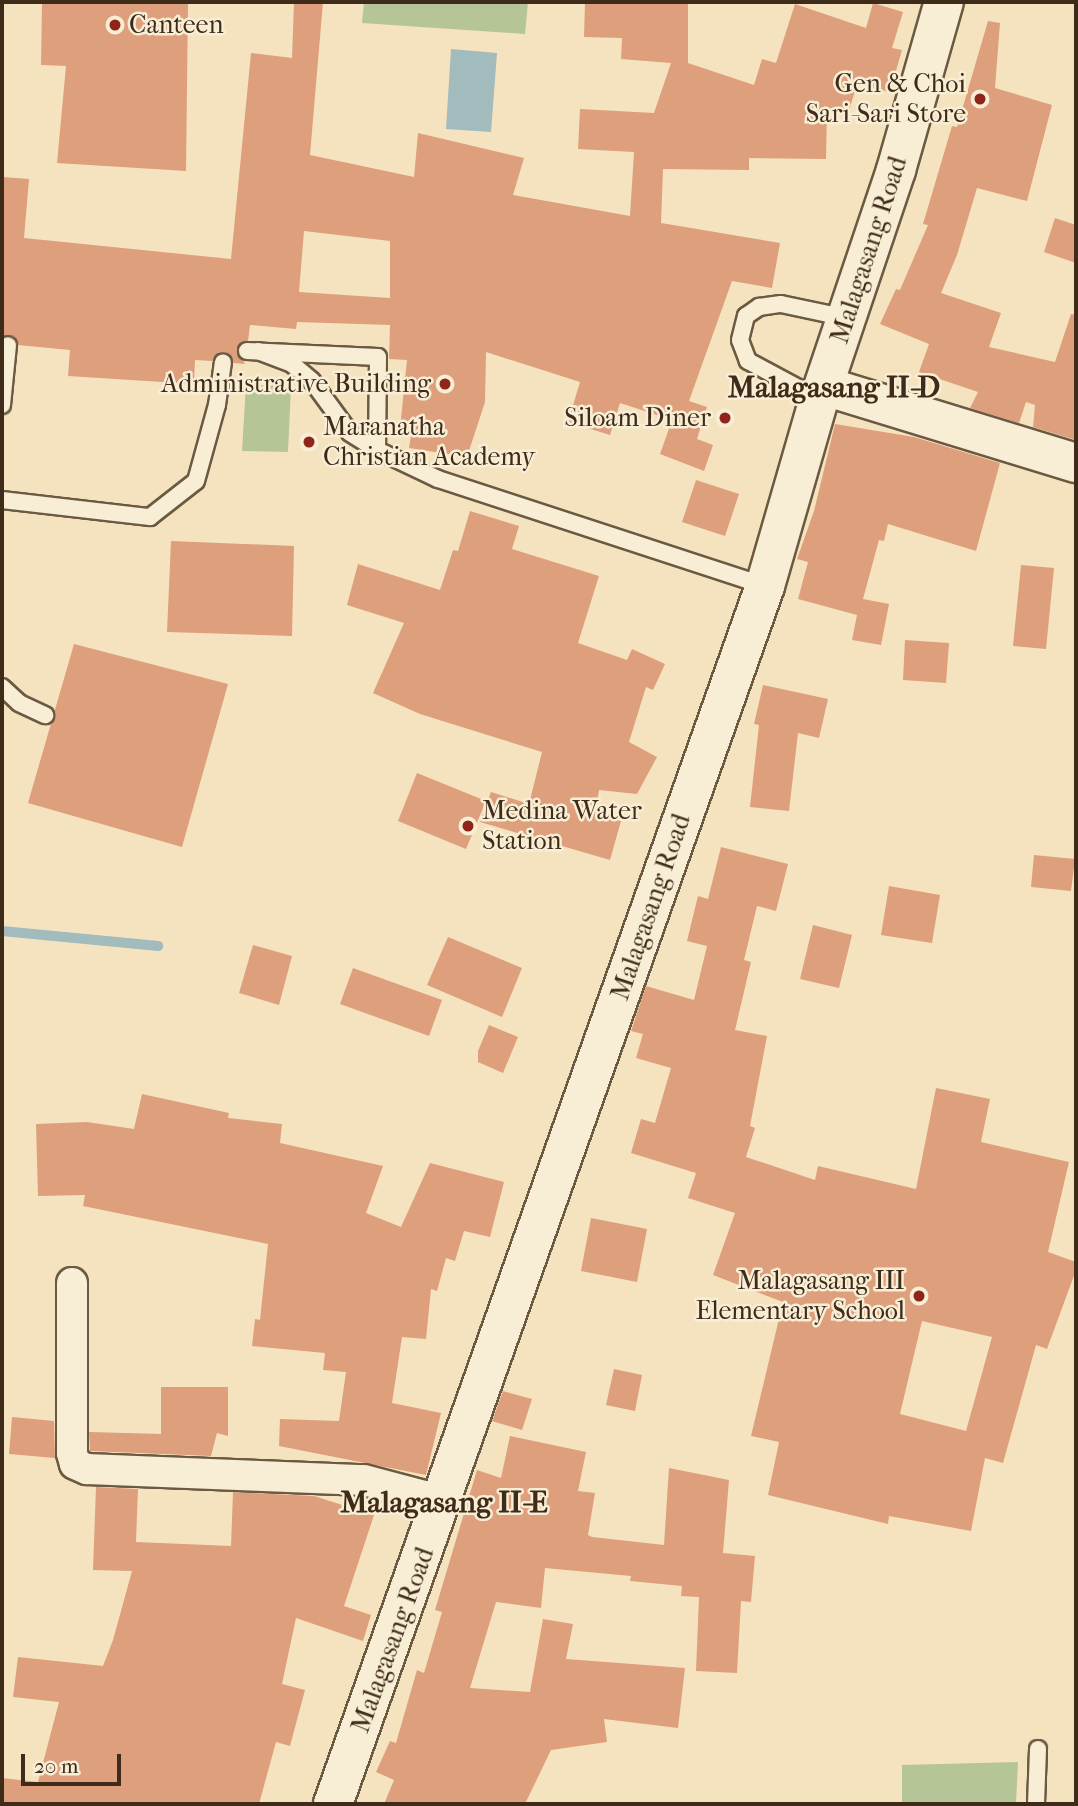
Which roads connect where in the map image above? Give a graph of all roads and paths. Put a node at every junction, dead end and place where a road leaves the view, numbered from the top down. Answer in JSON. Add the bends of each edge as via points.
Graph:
{"nodes":[{"id":1,"x":944,"y":2,"type":"edge"},
{"id":2,"x":847,"y":318,"type":"junction"},
{"id":3,"x":8,"y":345,"type":"dead end"},
{"id":4,"x":223,"y":362,"type":"dead end"},
{"id":5,"x":822,"y":392,"type":"junction"},
{"id":6,"x":2,"y":405,"type":"edge"},
{"id":7,"x":377,"y":450,"type":"junction"},
{"id":8,"x":1076,"y":463,"type":"edge"},
{"id":9,"x":2,"y":500,"type":"edge"},
{"id":10,"x":765,"y":586,"type":"junction"},
{"id":11,"x":2,"y":687,"type":"edge"},
{"id":12,"x":45,"y":715,"type":"dead end"},
{"id":13,"x":72,"y":1283,"type":"dead end"},
{"id":14,"x":443,"y":1501,"type":"junction"},
{"id":15,"x":1038,"y":1749,"type":"dead end"},
{"id":16,"x":333,"y":1804,"type":"edge"},
{"id":17,"x":1036,"y":1804,"type":"edge"}],
"edges":[{"from":1,"to":2,"type":"main road","name":"Malagasang Road"},
{"from":2,"to":5,"type":"main road","name":"Malagasang Road"},
{"from":2,"to":5,"type":"lane","via":[[781,304],[759,307],[746,316],[740,340],[748,360]]},
{"from":3,"to":6,"type":"lane"},
{"from":4,"to":9,"type":"lane","via":[[218,405],[196,481],[150,517]]},
{"from":5,"to":8,"type":"main road"},
{"from":5,"to":10,"type":"main road","name":"Malagasang Road"},
{"from":7,"to":7,"type":"lane","via":[[378,357],[253,351],[292,364],[312,381],[350,433]]},
{"from":7,"to":10,"type":"lane","via":[[438,479]]},
{"from":10,"to":14,"type":"main road","name":"Malagasang Road"},
{"from":11,"to":12,"type":"lane","via":[[19,703]]},
{"from":13,"to":14,"type":"street","via":[[75,1464],[87,1469],[364,1480]]},
{"from":14,"to":16,"type":"main road","name":"Malagasang Road"},
{"from":15,"to":17,"type":"lane"}]}
